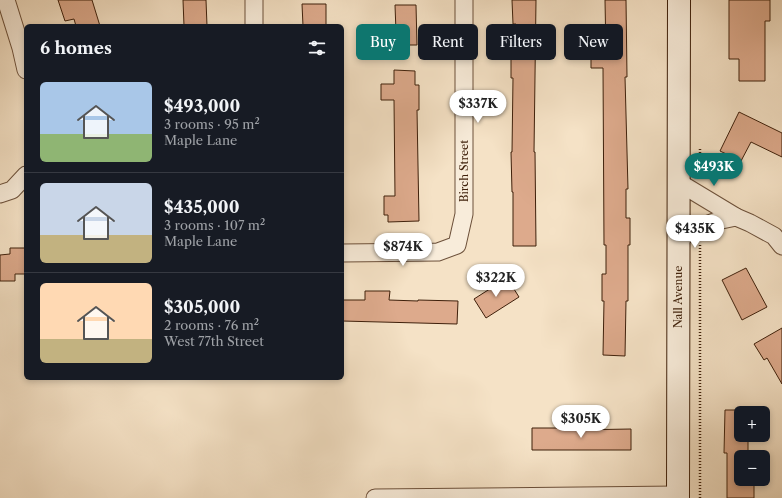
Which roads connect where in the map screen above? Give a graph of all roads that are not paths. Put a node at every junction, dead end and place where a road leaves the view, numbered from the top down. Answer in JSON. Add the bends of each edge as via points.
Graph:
{"nodes":[{"id":1,"x":6,"y":0,"type":"edge"},
{"id":2,"x":254,"y":0,"type":"edge"},
{"id":3,"x":464,"y":0,"type":"edge"},
{"id":4,"x":679,"y":0,"type":"edge"},
{"id":5,"x":254,"y":24,"type":"edge"},
{"id":6,"x":24,"y":61,"type":"edge"},
{"id":7,"x":24,"y":177,"type":"edge"},
{"id":8,"x":678,"y":182,"type":"junction"},
{"id":9,"x":0,"y":194,"type":"edge"},
{"id":10,"x":736,"y":217,"type":"junction"},
{"id":11,"x":678,"y":240,"type":"junction"},
{"id":12,"x":782,"y":246,"type":"edge"},
{"id":13,"x":344,"y":253,"type":"edge"},
{"id":14,"x":678,"y":497,"type":"edge"},
{"id":15,"x":375,"y":498,"type":"edge"},
{"id":16,"x":414,"y":498,"type":"edge"}],
"edges":[{"from":1,"to":6,"type":"street"},
{"from":2,"to":5,"type":"street"},
{"from":3,"to":13,"type":"street","name":"Birch Street","via":[[464,214],[457,245],[438,252]]},
{"from":4,"to":8,"type":"main road","name":"Nall Avenue"},
{"from":7,"to":9,"type":"street","via":[[12,190]]},
{"from":8,"to":10,"type":"street"},
{"from":8,"to":11,"type":"main road","name":"Nall Avenue"},
{"from":10,"to":11,"type":"street","via":[[692,230]]},
{"from":10,"to":12,"type":"street","via":[[774,236]]},
{"from":11,"to":14,"type":"main road","name":"Nall Avenue"},
{"from":14,"to":16,"type":"street"},
{"from":15,"to":16,"type":"street"}]}
